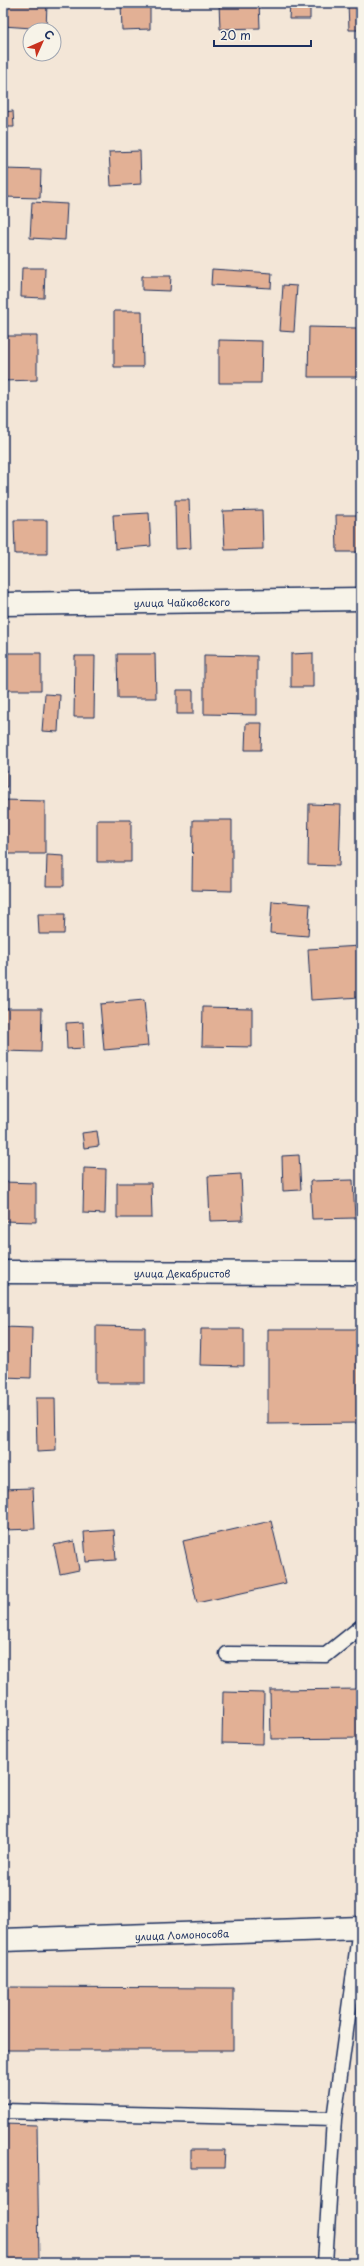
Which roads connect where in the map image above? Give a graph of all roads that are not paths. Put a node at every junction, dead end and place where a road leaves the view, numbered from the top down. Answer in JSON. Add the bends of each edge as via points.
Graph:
{"nodes":[{"id":1,"x":361,"y":599,"type":"edge"},
{"id":2,"x":3,"y":604,"type":"edge"},
{"id":3,"x":3,"y":1272,"type":"edge"},
{"id":4,"x":361,"y":1273,"type":"edge"},
{"id":5,"x":361,"y":1627,"type":"edge"},
{"id":6,"x":227,"y":1654,"type":"dead end"},
{"id":7,"x":361,"y":1928,"type":"edge"},
{"id":8,"x":3,"y":1940,"type":"edge"},
{"id":9,"x":3,"y":2111,"type":"edge"},
{"id":10,"x":334,"y":2119,"type":"junction"},
{"id":11,"x":325,"y":2263,"type":"edge"}],
"edges":[{"from":1,"to":2,"type":"street","name":"улица Чайковского"},
{"from":3,"to":4,"type":"street","name":"улица Декабристов"},
{"from":5,"to":6,"type":"lane","via":[[326,1655]]},
{"from":7,"to":8,"type":"street","name":"улица Ломоносова"},
{"from":7,"to":10,"type":"lane"},
{"from":9,"to":10,"type":"lane"},
{"from":10,"to":11,"type":"lane"}]}
